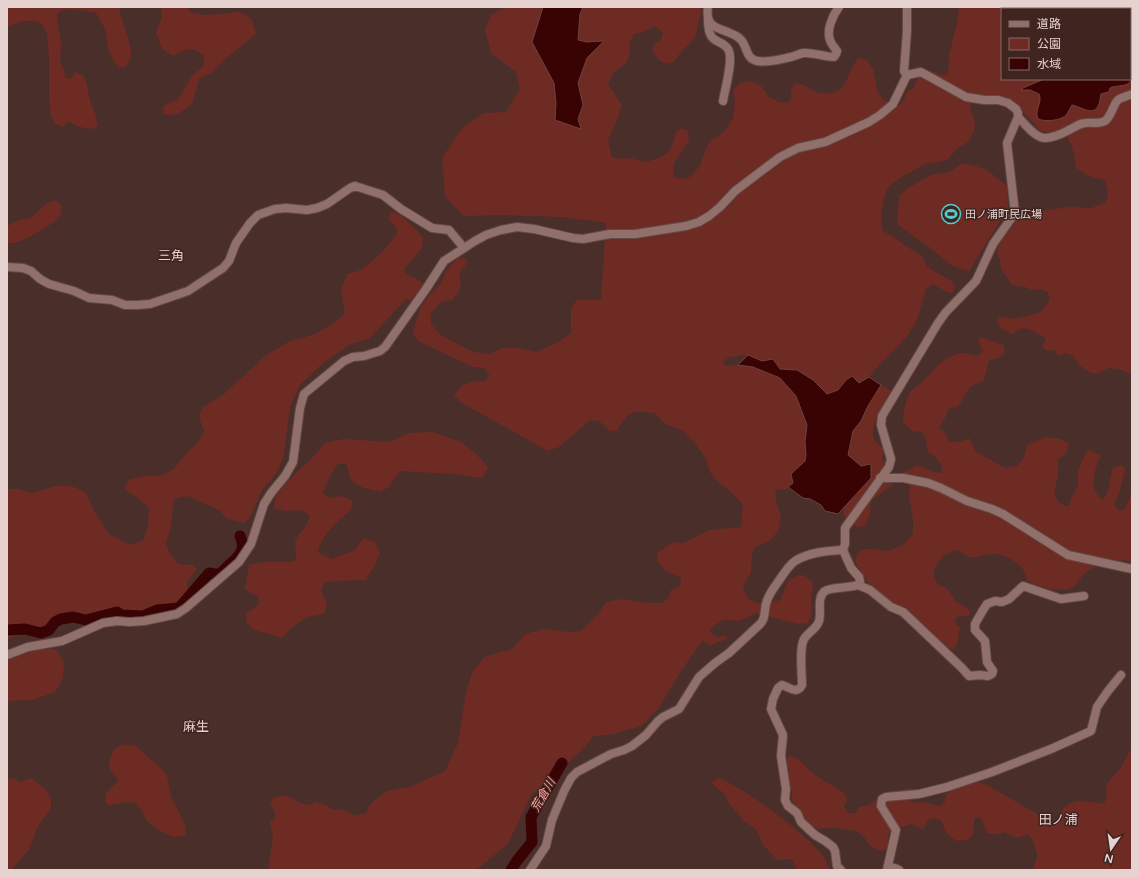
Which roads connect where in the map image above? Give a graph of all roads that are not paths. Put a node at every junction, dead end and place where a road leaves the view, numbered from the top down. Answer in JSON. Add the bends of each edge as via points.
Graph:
{"nodes":[{"id":1,"x":708,"y":7,"type":"edge"},
{"id":2,"x":839,"y":7,"type":"edge"},
{"id":3,"x":907,"y":7,"type":"edge"},
{"id":4,"x":708,"y":20,"type":"junction"},
{"id":5,"x":907,"y":75,"type":"junction"},
{"id":6,"x":1132,"y":94,"type":"edge"},
{"id":7,"x":723,"y":101,"type":"dead end"},
{"id":8,"x":1018,"y":117,"type":"junction"},
{"id":9,"x":464,"y":248,"type":"junction"},
{"id":10,"x":7,"y":267,"type":"edge"},
{"id":11,"x":880,"y":478,"type":"junction"},
{"id":12,"x":843,"y":550,"type":"junction"},
{"id":13,"x":1132,"y":569,"type":"edge"},
{"id":14,"x":858,"y":585,"type":"junction"},
{"id":15,"x":1084,"y":596,"type":"dead end"},
{"id":16,"x":7,"y":656,"type":"edge"},
{"id":17,"x":1121,"y":675,"type":"dead end"},
{"id":18,"x":530,"y":870,"type":"edge"},
{"id":19,"x":842,"y":870,"type":"edge"},
{"id":20,"x":888,"y":870,"type":"edge"},
{"id":21,"x":899,"y":870,"type":"edge"}],
"edges":[{"from":1,"to":4,"type":"street"},
{"from":2,"to":4,"type":"street","via":[[829,33],[829,39],[837,51],[834,57],[804,53],[764,62],[756,60],[750,58],[740,38],[715,27]]},
{"from":3,"to":5,"type":"street","via":[[904,70]]},
{"from":4,"to":7,"type":"street","via":[[711,37],[726,47],[730,55]]},
{"from":5,"to":8,"type":"street","via":[[922,72],[966,97],[1008,103],[1016,109]]},
{"from":5,"to":9,"type":"street","via":[[893,104],[880,115],[825,142],[798,148],[780,157],[735,191],[710,216],[699,222],[635,234],[610,234],[583,239],[517,227],[486,235]]},
{"from":6,"to":8,"type":"street","via":[[1118,100],[1105,121],[1081,124],[1048,139],[1033,133]]},
{"from":8,"to":11,"type":"street","via":[[1007,143],[1016,213],[993,244],[976,281],[938,323],[882,416],[880,425],[891,459],[889,467]]},
{"from":9,"to":10,"type":"street","via":[[449,230],[432,228],[401,209],[383,194],[355,186],[318,208],[276,209],[258,215],[236,243],[229,261],[223,268],[188,291],[150,304],[125,305],[112,300],[89,298],[49,284],[31,271]]},
{"from":9,"to":16,"type":"street","via":[[444,260],[385,347],[380,351],[344,361],[304,394],[293,462],[264,504],[251,544],[239,562],[177,614],[144,621],[103,623],[62,641],[28,647]]},
{"from":11,"to":12,"type":"street","via":[[845,528]]},
{"from":11,"to":13,"type":"street","via":[[903,478],[928,483],[1003,514],[1068,556]]},
{"from":12,"to":14,"type":"street","via":[[860,577]]},
{"from":12,"to":18,"type":"street","via":[[814,553],[795,561],[770,593],[762,623],[699,677],[679,709],[663,717],[632,746],[584,768],[571,778],[552,820],[546,846]]},
{"from":14,"to":15,"type":"street","via":[[903,612],[972,677],[988,676],[993,671],[987,662],[985,641],[975,630],[975,624],[987,604],[1009,599],[1023,586],[1061,599]]},
{"from":14,"to":19,"type":"street","via":[[828,589],[822,594],[820,620],[802,644],[802,685],[797,690],[782,685],[778,688],[771,709],[783,735],[781,756],[785,800],[797,813],[801,822],[833,847],[836,866]]},
{"from":17,"to":20,"type":"street","via":[[1097,707],[1091,731],[992,772],[947,787],[882,799],[881,806],[896,830]]},
{"from":20,"to":21,"type":"street"}]}
